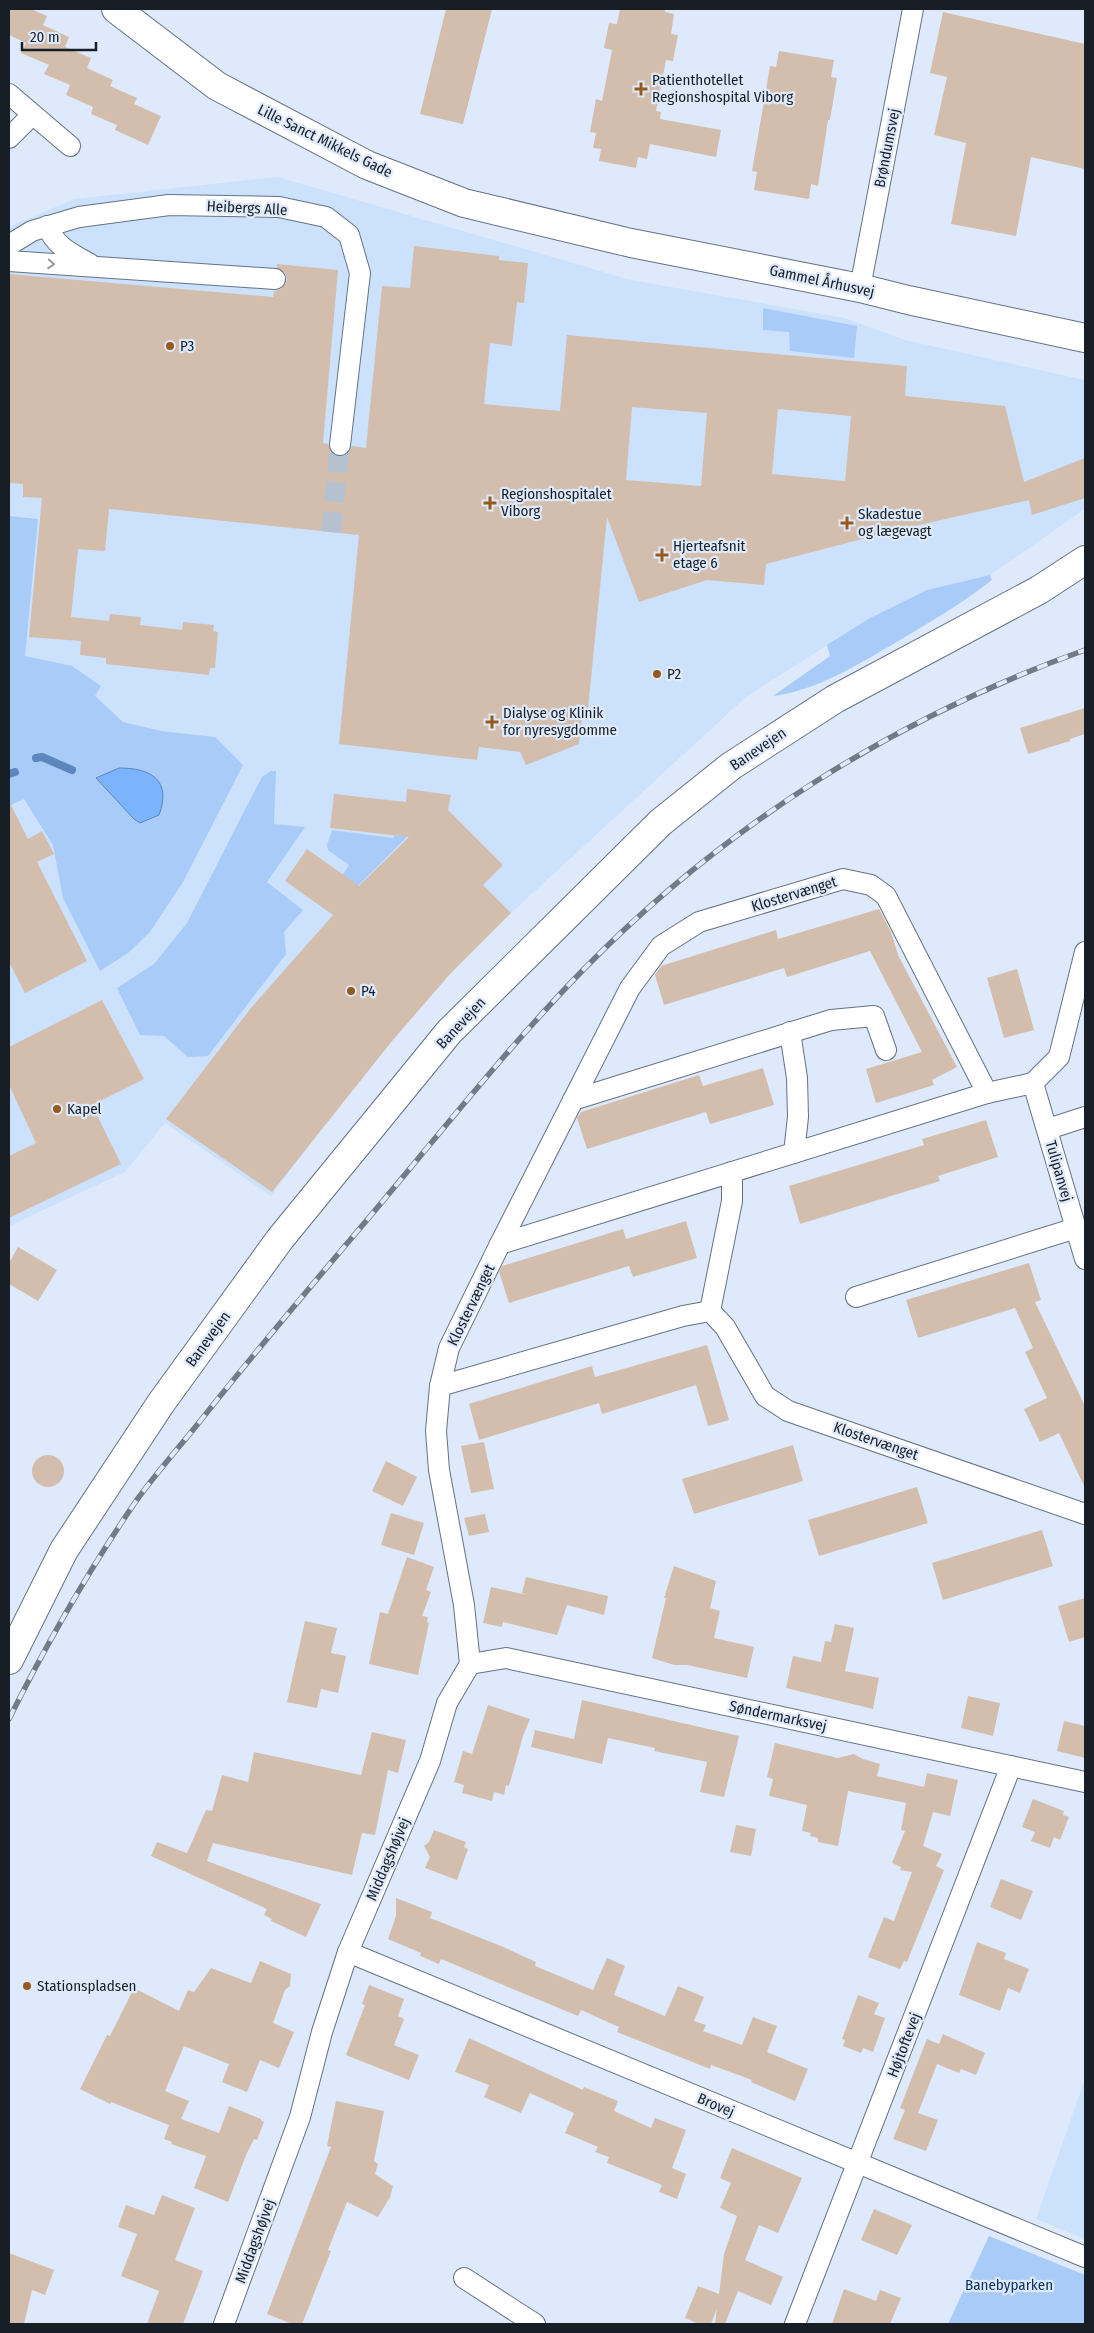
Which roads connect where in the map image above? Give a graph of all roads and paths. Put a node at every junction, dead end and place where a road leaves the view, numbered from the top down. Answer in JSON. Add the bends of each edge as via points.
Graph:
{"nodes":[{"id":1,"x":116,"y":9,"type":"edge"},
{"id":2,"x":913,"y":9,"type":"edge"},
{"id":3,"x":9,"y":94,"type":"edge"},
{"id":4,"x":32,"y":116,"type":"junction"},
{"id":5,"x":9,"y":138,"type":"edge"},
{"id":6,"x":70,"y":146,"type":"dead end"},
{"id":7,"x":558,"y":225,"type":"joint"},
{"id":8,"x":47,"y":226,"type":"junction"},
{"id":9,"x":9,"y":244,"type":"edge"},
{"id":10,"x":9,"y":261,"type":"edge"},
{"id":11,"x":93,"y":266,"type":"junction"},
{"id":12,"x":275,"y":279,"type":"dead end"},
{"id":13,"x":860,"y":288,"type":"junction"},
{"id":14,"x":1085,"y":338,"type":"edge"},
{"id":15,"x":340,"y":445,"type":"tunnel mouth"},
{"id":16,"x":1085,"y":560,"type":"edge"},
{"id":17,"x":1085,"y":952,"type":"edge"},
{"id":18,"x":790,"y":1032,"type":"junction"},
{"id":19,"x":886,"y":1050,"type":"dead end"},
{"id":20,"x":1033,"y":1083,"type":"junction"},
{"id":21,"x":987,"y":1093,"type":"junction"},
{"id":22,"x":573,"y":1100,"type":"junction"},
{"id":23,"x":1085,"y":1117,"type":"edge"},
{"id":24,"x":1048,"y":1129,"type":"junction"},
{"id":25,"x":794,"y":1153,"type":"junction"},
{"id":26,"x":732,"y":1172,"type":"junction"},
{"id":27,"x":1076,"y":1228,"type":"junction"},
{"id":28,"x":500,"y":1244,"type":"junction"},
{"id":29,"x":1085,"y":1259,"type":"edge"},
{"id":30,"x":856,"y":1297,"type":"dead end"},
{"id":31,"x":710,"y":1311,"type":"junction"},
{"id":32,"x":440,"y":1386,"type":"junction"},
{"id":33,"x":1085,"y":1514,"type":"edge"},
{"id":34,"x":9,"y":1660,"type":"edge"},
{"id":35,"x":470,"y":1664,"type":"junction"},
{"id":36,"x":1011,"y":1766,"type":"junction"},
{"id":37,"x":1085,"y":1782,"type":"edge"},
{"id":38,"x":348,"y":1952,"type":"junction"},
{"id":39,"x":858,"y":2164,"type":"junction"},
{"id":40,"x":1085,"y":2257,"type":"edge"},
{"id":41,"x":464,"y":2278,"type":"dead end"},
{"id":42,"x":224,"y":2324,"type":"edge"},
{"id":43,"x":535,"y":2324,"type":"edge"},
{"id":44,"x":795,"y":2324,"type":"edge"}],
"edges":[{"from":1,"to":7,"type":"main road","name":"Lille Sanct Mikkels Gade","via":[[217,86],[367,165],[464,203]]},
{"from":2,"to":13,"type":"street","name":"Brøndumsvej"},
{"from":3,"to":4,"type":"street"},
{"from":4,"to":5,"type":"street"},
{"from":4,"to":6,"type":"street"},
{"from":7,"to":13,"type":"main road","name":"Gammel Århusvej","via":[[631,243]]},
{"from":8,"to":9,"type":"street","name":"Heibergs Alle"},
{"from":8,"to":11,"type":"street","via":[[52,239],[60,247]]},
{"from":8,"to":15,"type":"street","name":"Heibergs Alle","via":[[79,217],[169,205],[279,207],[326,217],[349,235],[360,273]]},
{"from":10,"to":11,"type":"street","one_way":true},
{"from":11,"to":12,"type":"street"},
{"from":13,"to":14,"type":"main road","name":"Gammel Århusvej"},
{"from":16,"to":34,"type":"main road","name":"Banevejen","via":[[1030,595],[835,698],[731,766],[661,822],[449,1032],[280,1239],[161,1403],[64,1550]]},
{"from":17,"to":20,"type":"street","via":[[1058,1057]]},
{"from":18,"to":19,"type":"street","via":[[831,1020],[874,1016]]},
{"from":18,"to":22,"type":"street"},
{"from":18,"to":25,"type":"street","via":[[797,1078],[798,1117]]},
{"from":20,"to":21,"type":"street"},
{"from":20,"to":24,"type":"street","name":"Tulipanvej"},
{"from":21,"to":22,"type":"street","name":"Klostervænget","via":[[886,896],[871,885],[844,879],[699,922],[662,946],[630,988]]},
{"from":21,"to":25,"type":"street"},
{"from":22,"to":28,"type":"street","name":"Klostervænget"},
{"from":23,"to":24,"type":"street"},
{"from":24,"to":27,"type":"street","name":"Tulipanvej"},
{"from":25,"to":26,"type":"street"},
{"from":26,"to":28,"type":"street"},
{"from":26,"to":31,"type":"street","via":[[732,1201]]},
{"from":27,"to":29,"type":"street","name":"Tulipanvej"},
{"from":27,"to":30,"type":"street"},
{"from":28,"to":32,"type":"street","name":"Klostervænget","via":[[449,1348]]},
{"from":31,"to":32,"type":"street"},
{"from":31,"to":33,"type":"street","name":"Klostervænget","via":[[725,1327],[765,1396],[788,1411]]},
{"from":32,"to":35,"type":"street","via":[[436,1430],[439,1470],[464,1605]]},
{"from":35,"to":36,"type":"street","name":"Søndermarksvej","via":[[506,1658]]},
{"from":35,"to":38,"type":"street","name":"Middagshøjvej","via":[[447,1702],[430,1761]]},
{"from":36,"to":37,"type":"street","name":"Søndermarksvej"},
{"from":36,"to":39,"type":"street","name":"Højtoftevej"},
{"from":38,"to":39,"type":"street","name":"Brovej"},
{"from":38,"to":42,"type":"street","name":"Middagshøjvej","via":[[322,2032],[300,2117]]},
{"from":39,"to":40,"type":"street","name":"Brovej"},
{"from":39,"to":44,"type":"street","name":"Højtoftevej"},
{"from":41,"to":43,"type":"street"}]}
